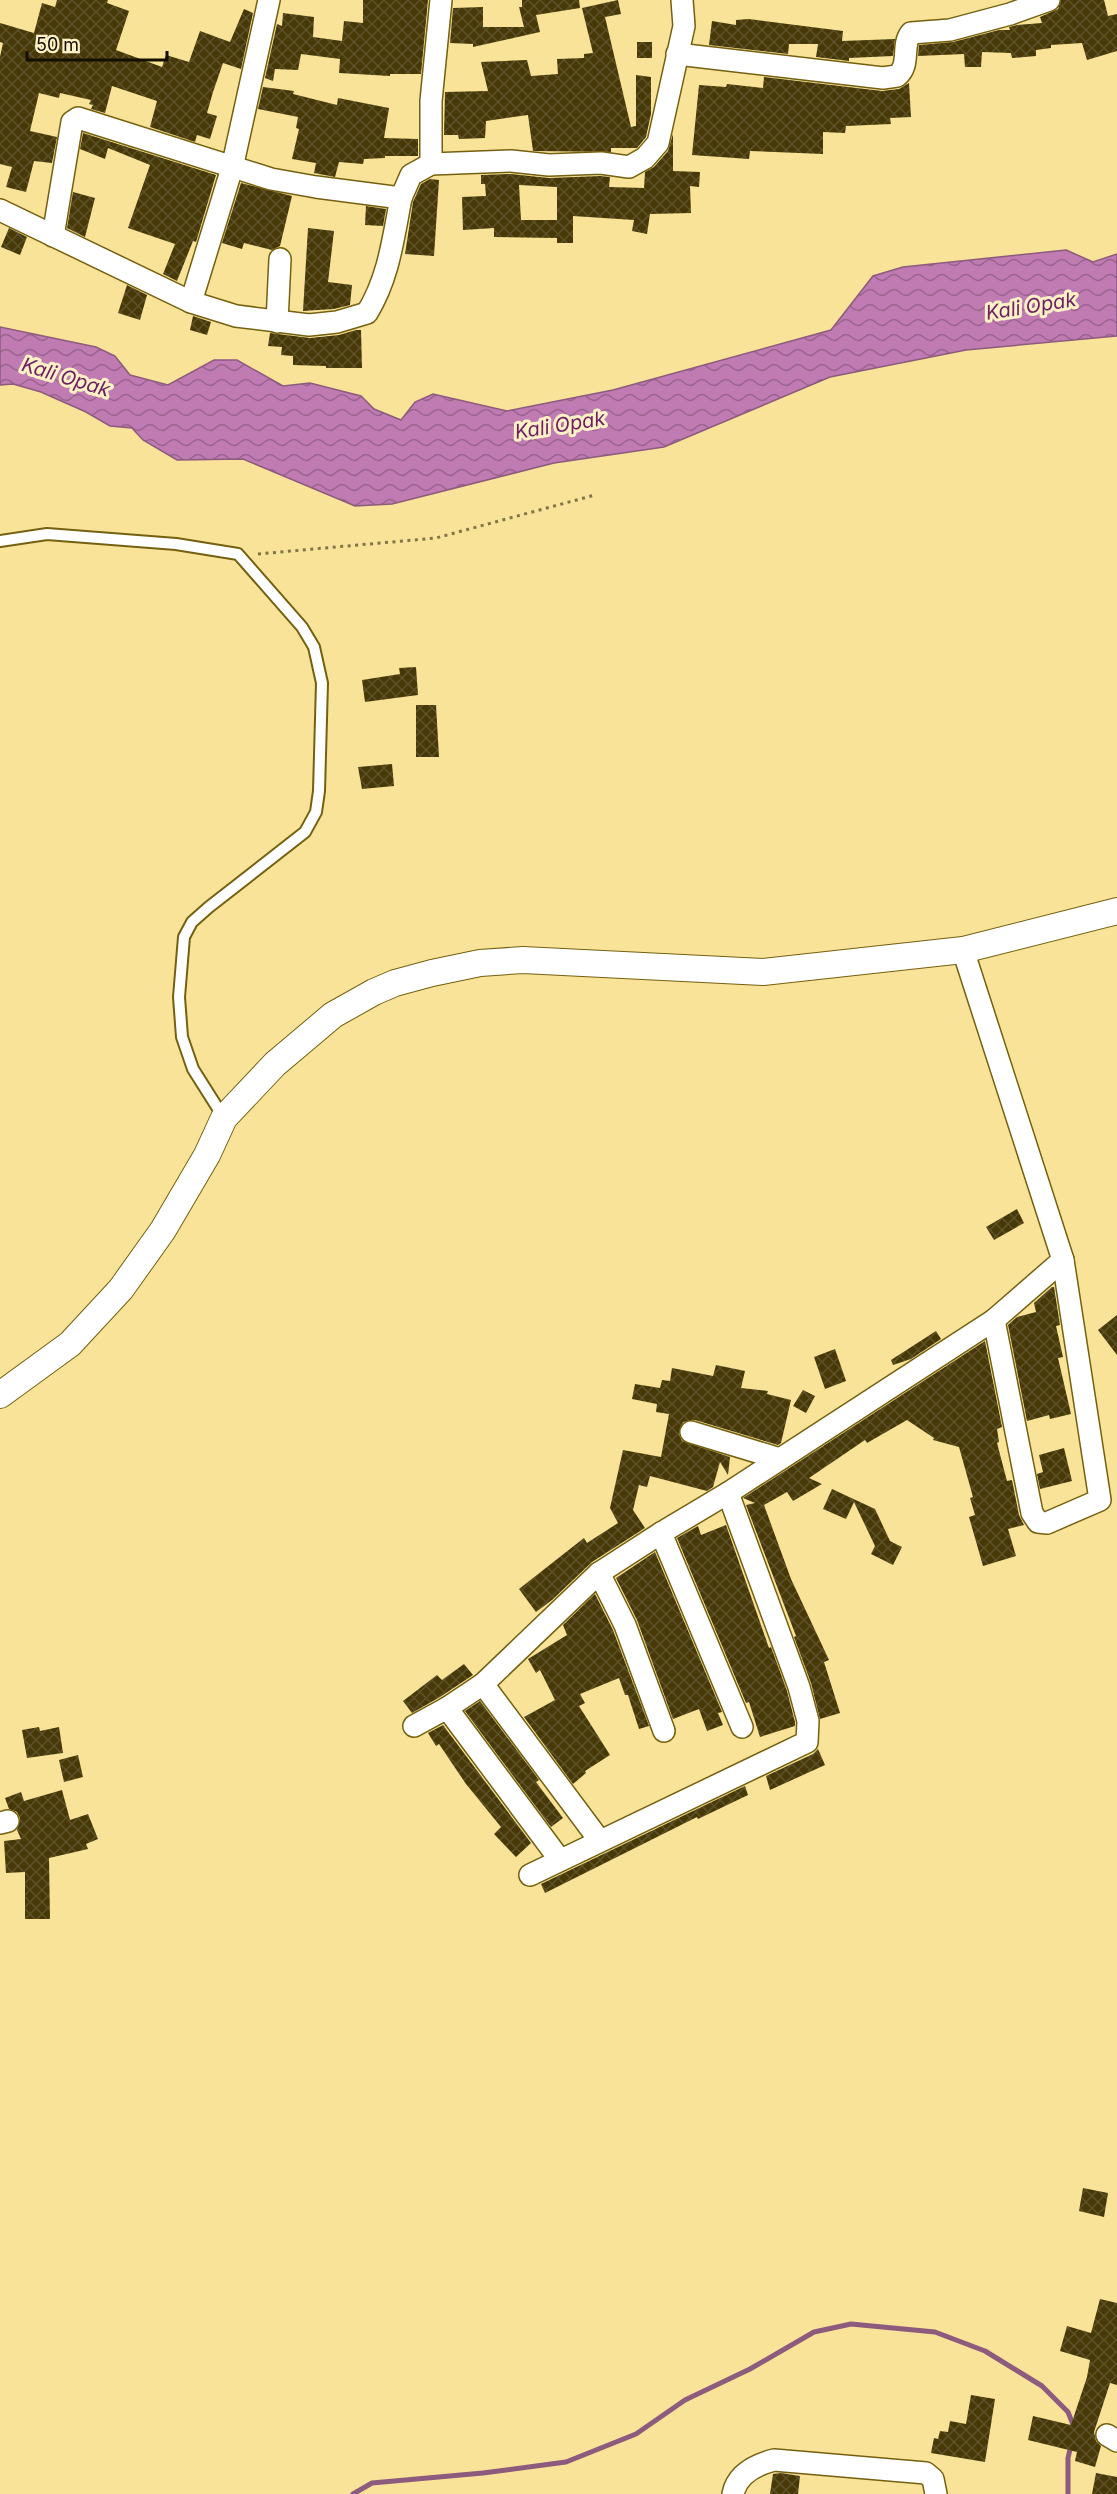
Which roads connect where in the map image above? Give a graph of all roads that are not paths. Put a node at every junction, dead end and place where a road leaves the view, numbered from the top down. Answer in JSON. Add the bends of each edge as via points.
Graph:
{"nodes":[{"id":1,"x":269,"y":0,"type":"edge"},
{"id":2,"x":441,"y":0,"type":"edge"},
{"id":3,"x":682,"y":0,"type":"edge"},
{"id":4,"x":1049,"y":0,"type":"edge"},
{"id":5,"x":677,"y":54,"type":"junction"},
{"id":6,"x":431,"y":164,"type":"junction"},
{"id":7,"x":232,"y":168,"type":"junction"},
{"id":8,"x":400,"y":198,"type":"junction"},
{"id":9,"x":0,"y":210,"type":"edge"},
{"id":10,"x":52,"y":236,"type":"junction"},
{"id":11,"x":280,"y":259,"type":"dead end"},
{"id":12,"x":191,"y":302,"type":"junction"},
{"id":13,"x":277,"y":322,"type":"junction"},
{"id":14,"x":0,"y":541,"type":"edge"},
{"id":15,"x":1117,"y":911,"type":"edge"},
{"id":16,"x":963,"y":950,"type":"junction"},
{"id":17,"x":225,"y":1118,"type":"junction"},
{"id":18,"x":1063,"y":1260,"type":"junction"},
{"id":19,"x":994,"y":1320,"type":"junction"},
{"id":20,"x":0,"y":1395,"type":"edge"},
{"id":21,"x":691,"y":1432,"type":"dead end"},
{"id":22,"x":780,"y":1459,"type":"junction"},
{"id":23,"x":728,"y":1493,"type":"junction"},
{"id":24,"x":661,"y":1533,"type":"junction"},
{"id":25,"x":599,"y":1573,"type":"junction"},
{"id":26,"x":483,"y":1684,"type":"junction"},
{"id":27,"x":447,"y":1708,"type":"junction"},
{"id":28,"x":414,"y":1726,"type":"dead end"},
{"id":29,"x":742,"y":1727,"type":"dead end"},
{"id":30,"x":664,"y":1731,"type":"dead end"},
{"id":31,"x":600,"y":1841,"type":"junction"},
{"id":32,"x":560,"y":1860,"type":"junction"},
{"id":33,"x":530,"y":1875,"type":"dead end"},
{"id":34,"x":733,"y":2494,"type":"edge"},
{"id":35,"x":936,"y":2494,"type":"edge"}],
"edges":[{"from":1,"to":7,"type":"street"},
{"from":2,"to":6,"type":"street","via":[[431,101]]},
{"from":3,"to":5,"type":"street","via":[[684,26]]},
{"from":4,"to":5,"type":"street","via":[[950,30],[911,33],[903,70],[897,76],[883,78]]},
{"from":5,"to":6,"type":"street","via":[[658,143],[645,158],[629,167],[511,161]]},
{"from":6,"to":8,"type":"street","via":[[411,175]]},
{"from":7,"to":8,"type":"street","via":[[316,188]]},
{"from":7,"to":10,"type":"street","via":[[78,118],[72,122]]},
{"from":7,"to":12,"type":"street"},
{"from":8,"to":13,"type":"street","via":[[380,292],[367,313],[318,324]]},
{"from":9,"to":10,"type":"street"},
{"from":10,"to":12,"type":"street"},
{"from":11,"to":13,"type":"street"},
{"from":12,"to":13,"type":"street","via":[[236,316]]},
{"from":14,"to":17,"type":"lane","via":[[47,534],[176,544],[238,554],[302,627],[314,647],[322,683],[316,812],[305,832],[209,907],[192,922],[184,937],[179,998],[182,1037],[194,1069]]},
{"from":15,"to":16,"type":"street"},
{"from":16,"to":17,"type":"street","via":[[763,972],[522,960],[480,963],[432,973],[374,992],[333,1015],[275,1064]]},
{"from":16,"to":18,"type":"street"},
{"from":17,"to":20,"type":"street","via":[[163,1230],[121,1289],[70,1344]]},
{"from":18,"to":19,"type":"street"},
{"from":18,"to":19,"type":"street","via":[[1100,1500],[1047,1523],[1038,1522],[1032,1513]]},
{"from":19,"to":22,"type":"street"},
{"from":21,"to":22,"type":"street"},
{"from":22,"to":23,"type":"street"},
{"from":23,"to":24,"type":"street"},
{"from":23,"to":31,"type":"street","via":[[799,1687],[808,1721],[807,1742]]},
{"from":24,"to":25,"type":"street"},
{"from":24,"to":29,"type":"street"},
{"from":25,"to":26,"type":"street"},
{"from":25,"to":30,"type":"street","via":[[625,1625]]},
{"from":26,"to":27,"type":"street"},
{"from":26,"to":31,"type":"street"},
{"from":27,"to":28,"type":"street"},
{"from":27,"to":32,"type":"street"},
{"from":31,"to":32,"type":"street"},
{"from":32,"to":33,"type":"street"},
{"from":34,"to":35,"type":"street","via":[[735,2482],[758,2464],[774,2460],[926,2473],[933,2479]]}]}
